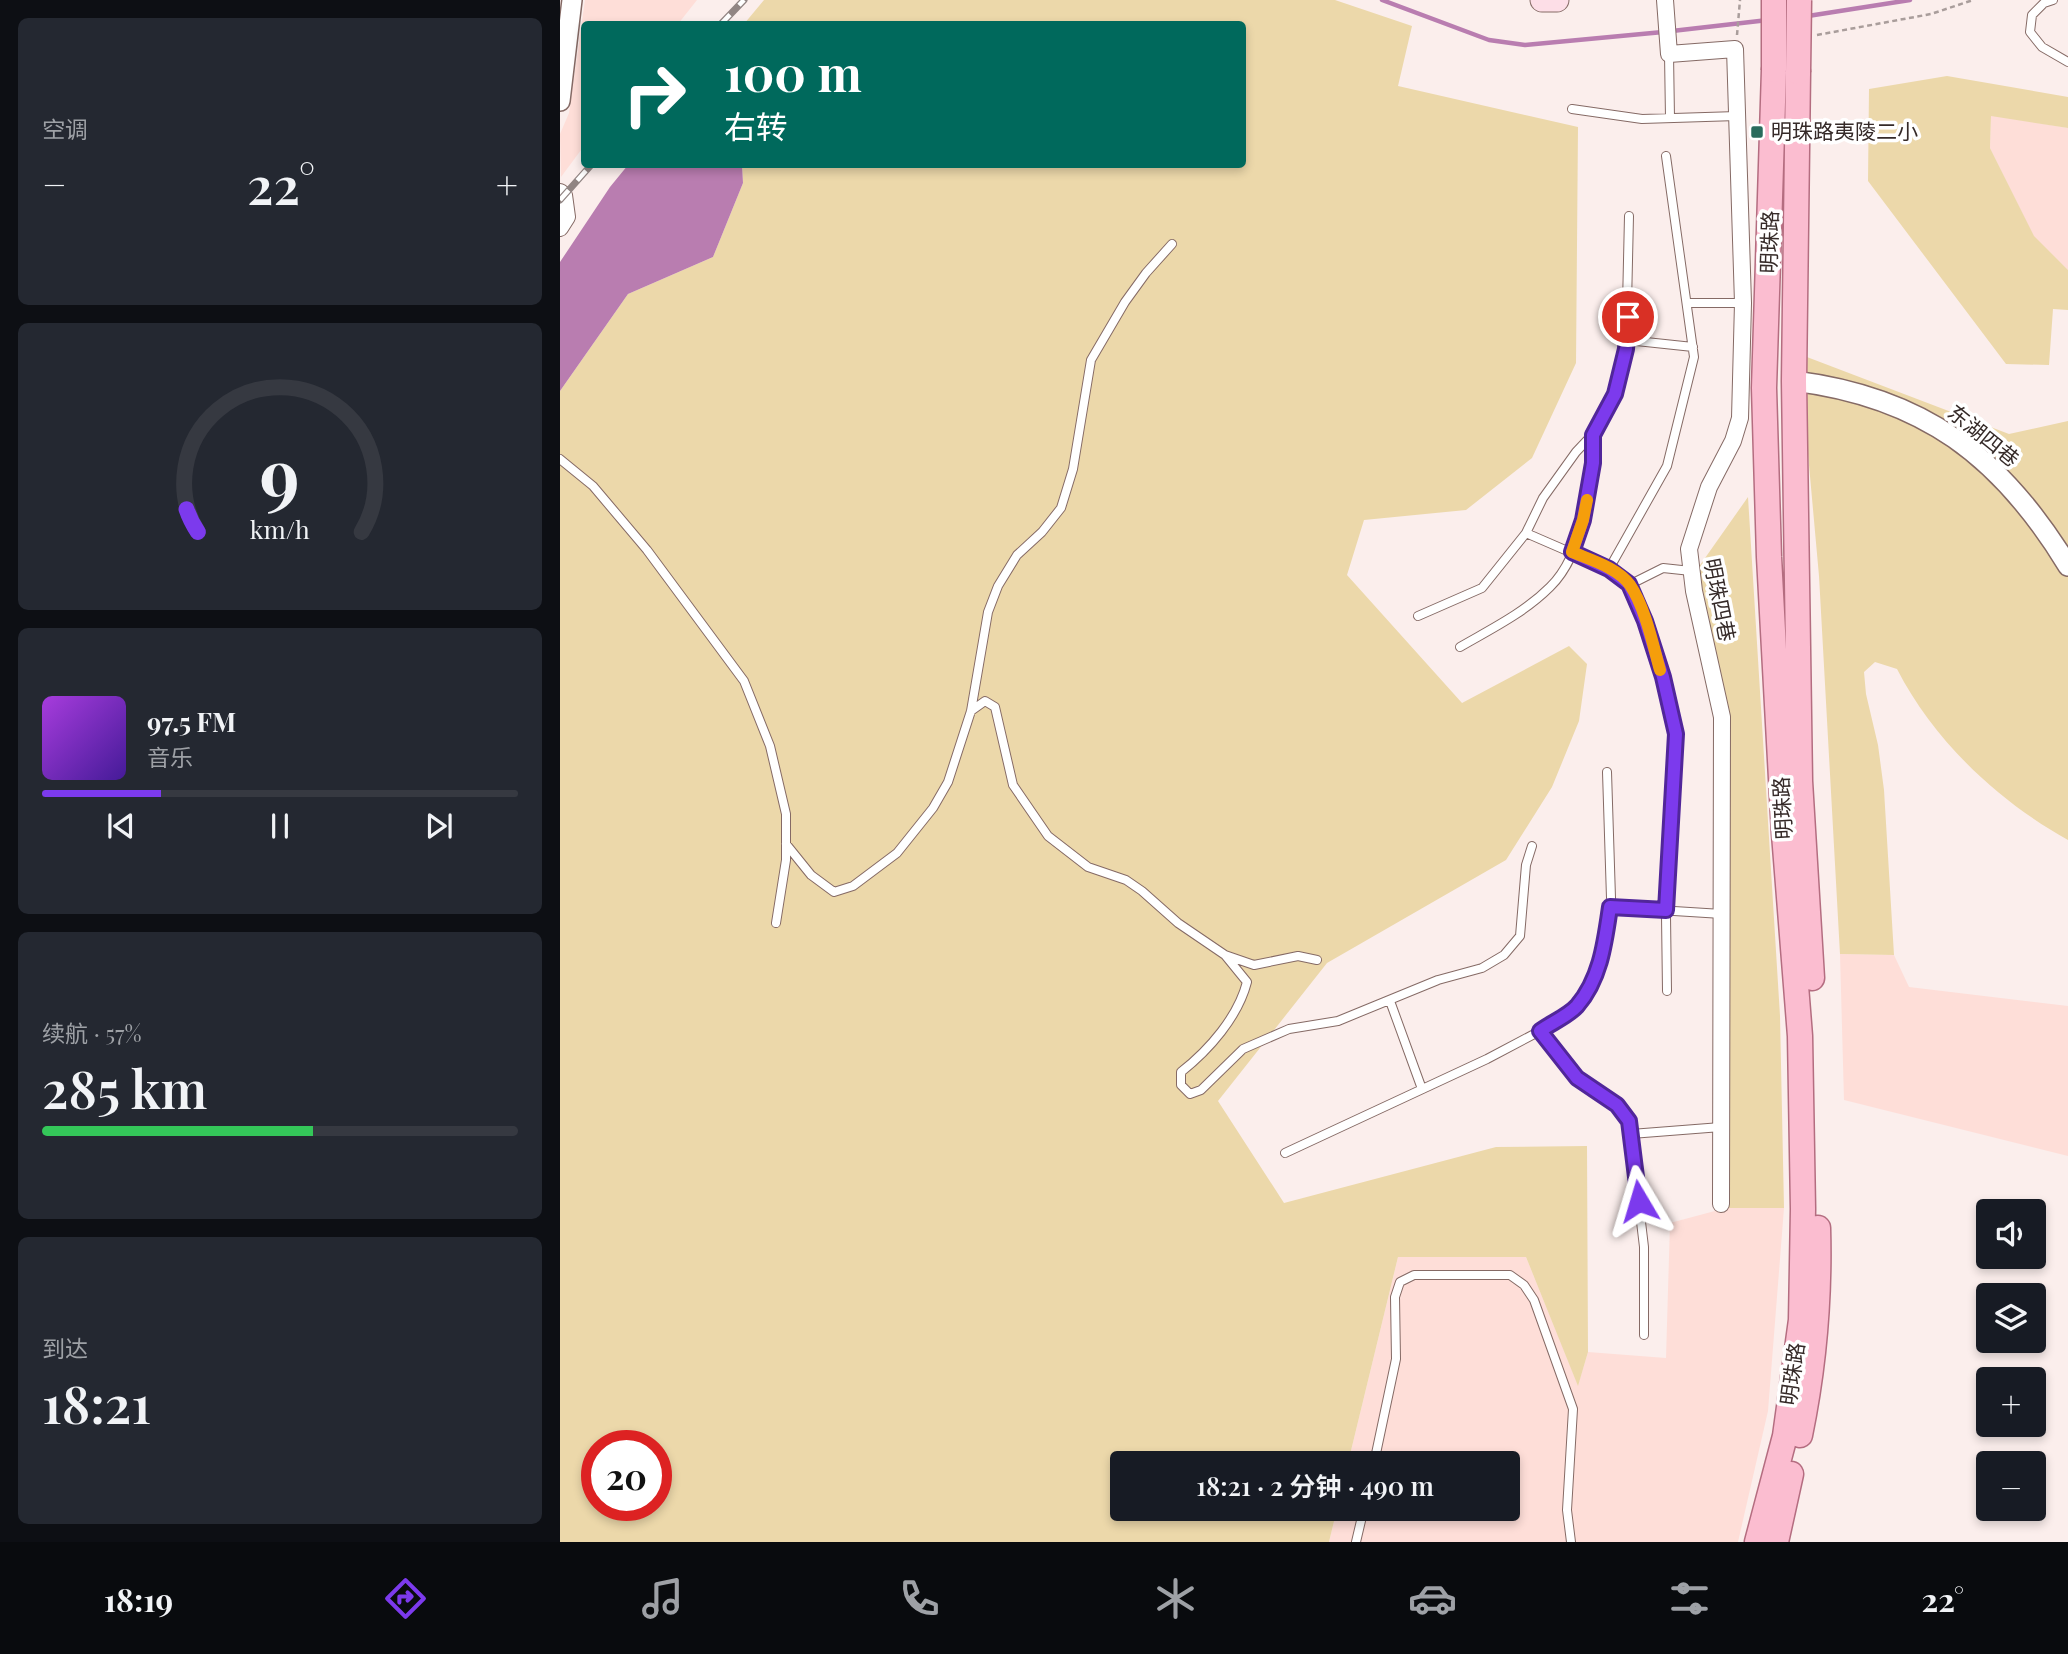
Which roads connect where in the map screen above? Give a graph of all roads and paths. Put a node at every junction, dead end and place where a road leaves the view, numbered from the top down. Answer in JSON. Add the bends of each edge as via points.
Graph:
{"nodes":[{"id":1,"x":572,"y":0,"type":"edge"},
{"id":2,"x":1542,"y":0,"type":"edge"},
{"id":3,"x":1557,"y":0,"type":"edge"},
{"id":4,"x":1665,"y":0,"type":"edge"},
{"id":5,"x":1740,"y":0,"type":"edge"},
{"id":6,"x":1773,"y":0,"type":"edge"},
{"id":7,"x":1799,"y":0,"type":"edge"},
{"id":8,"x":1973,"y":0,"type":"edge"},
{"id":9,"x":2053,"y":0,"type":"edge"},
{"id":10,"x":1814,"y":36,"type":"dead end"},
{"id":11,"x":1735,"y":49,"type":"junction"},
{"id":12,"x":1669,"y":54,"type":"junction"},
{"id":13,"x":2068,"y":62,"type":"edge"},
{"id":14,"x":1786,"y":71,"type":"junction"},
{"id":15,"x":560,"y":101,"type":"edge"},
{"id":16,"x":1572,"y":109,"type":"dead end"},
{"id":17,"x":1737,"y":116,"type":"junction"},
{"id":18,"x":1670,"y":118,"type":"junction"},
{"id":19,"x":1666,"y":156,"type":"dead end"},
{"id":20,"x":560,"y":192,"type":"edge"},
{"id":21,"x":1629,"y":216,"type":"dead end"},
{"id":22,"x":560,"y":228,"type":"edge"},
{"id":23,"x":1172,"y":244,"type":"dead end"},
{"id":24,"x":1688,"y":303,"type":"junction"},
{"id":25,"x":1743,"y":303,"type":"junction"},
{"id":26,"x":1627,"y":340,"type":"junction"},
{"id":27,"x":1693,"y":347,"type":"junction"},
{"id":28,"x":1794,"y":381,"type":"junction"},
{"id":29,"x":1593,"y":435,"type":"junction"},
{"id":30,"x":560,"y":459,"type":"edge"},
{"id":31,"x":1527,"y":533,"type":"junction"},
{"id":32,"x":1572,"y":552,"type":"junction"},
{"id":33,"x":2068,"y":566,"type":"edge"},
{"id":34,"x":1609,"y":569,"type":"junction"},
{"id":35,"x":1691,"y":571,"type":"junction"},
{"id":36,"x":1629,"y":584,"type":"junction"},
{"id":37,"x":1418,"y":616,"type":"dead end"},
{"id":38,"x":1460,"y":647,"type":"dead end"},
{"id":39,"x":971,"y":711,"type":"junction"},
{"id":40,"x":1607,"y":772,"type":"dead end"},
{"id":41,"x":786,"y":844,"type":"junction"},
{"id":42,"x":1532,"y":846,"type":"dead end"},
{"id":43,"x":1610,"y":907,"type":"junction"},
{"id":44,"x":1666,"y":910,"type":"junction"},
{"id":45,"x":1722,"y":914,"type":"junction"},
{"id":46,"x":776,"y":923,"type":"dead end"},
{"id":47,"x":1225,"y":955,"type":"junction"},
{"id":48,"x":1317,"y":960,"type":"dead end"},
{"id":49,"x":1667,"y":991,"type":"dead end"},
{"id":50,"x":1390,"y":1001,"type":"junction"},
{"id":51,"x":1540,"y":1031,"type":"junction"},
{"id":52,"x":1422,"y":1089,"type":"junction"},
{"id":53,"x":1721,"y":1127,"type":"junction"},
{"id":54,"x":1631,"y":1134,"type":"junction"},
{"id":55,"x":1285,"y":1153,"type":"dead end"},
{"id":56,"x":1721,"y":1204,"type":"dead end"},
{"id":57,"x":1644,"y":1335,"type":"dead end"},
{"id":58,"x":1377,"y":1451,"type":"edge"},
{"id":59,"x":1361,"y":1521,"type":"edge"},
{"id":60,"x":1356,"y":1542,"type":"edge"},
{"id":61,"x":1571,"y":1542,"type":"edge"},
{"id":62,"x":1757,"y":1542,"type":"edge"},
{"id":63,"x":1776,"y":1542,"type":"edge"}],
"edges":[{"from":1,"to":15,"type":"street"},
{"from":2,"to":3,"type":"main road"},
{"from":4,"to":12,"type":"street"},
{"from":5,"to":11,"type":"path"},
{"from":6,"to":14,"type":"main road","bridge":true},
{"from":7,"to":14,"type":"main road","bridge":true},
{"from":8,"to":10,"type":"path","via":[[1931,14]]},
{"from":9,"to":13,"type":"lane","via":[[2032,15],[2030,32],[2042,47]]},
{"from":11,"to":12,"type":"street"},
{"from":11,"to":17,"type":"street","name":"明珠四巷"},
{"from":12,"to":18,"type":"lane"},
{"from":14,"to":28,"type":"main road","name":"明珠路"},
{"from":14,"to":62,"type":"main road","name":"明珠路","via":[[1764,388],[1784,834],[1800,1036],[1801,1320],[1785,1436]]},
{"from":16,"to":18,"type":"lane","via":[[1642,119]]},
{"from":17,"to":18,"type":"lane"},
{"from":17,"to":25,"type":"street","name":"明珠四巷"},
{"from":19,"to":24,"type":"lane"},
{"from":20,"to":22,"type":"street","via":[[567,217]]},
{"from":21,"to":26,"type":"lane"},
{"from":23,"to":39,"type":"lane","via":[[1125,302],[1091,360],[1073,469],[1060,508],[1017,555],[998,586],[988,612]]},
{"from":24,"to":25,"type":"lane"},
{"from":24,"to":27,"type":"lane"},
{"from":25,"to":35,"type":"street","name":"明珠四巷","via":[[1740,418],[1694,527]]},
{"from":26,"to":27,"type":"lane"},
{"from":26,"to":29,"type":"lane","via":[[1615,394]]},
{"from":27,"to":34,"type":"lane","via":[[1682,414],[1667,466]]},
{"from":28,"to":33,"type":"street","name":"东湖四巷","via":[[1835,386],[1882,400],[1950,434],[2015,493]]},
{"from":28,"to":63,"type":"main road","name":"明珠路","via":[[1800,781],[1815,1019],[1819,1289],[1808,1396]]},
{"from":29,"to":31,"type":"lane","via":[[1543,498]]},
{"from":29,"to":32,"type":"lane","via":[[1583,520]]},
{"from":30,"to":41,"type":"lane","via":[[593,486],[647,551],[744,681],[770,746],[786,814]]},
{"from":31,"to":32,"type":"lane"},
{"from":31,"to":37,"type":"lane","via":[[1482,588]]},
{"from":32,"to":34,"type":"lane"},
{"from":32,"to":38,"type":"lane","via":[[1552,585],[1520,612]]},
{"from":34,"to":36,"type":"lane"},
{"from":35,"to":36,"type":"lane","via":[[1663,568]]},
{"from":35,"to":45,"type":"street","name":"明珠四巷","via":[[1722,717]]},
{"from":36,"to":44,"type":"lane","via":[[1652,644],[1676,734]]},
{"from":39,"to":41,"type":"lane","via":[[948,782],[933,808],[897,853],[853,886],[834,892],[811,875]]},
{"from":39,"to":47,"type":"lane","via":[[985,701],[995,707],[1013,785],[1048,836],[1088,867],[1126,880]]},
{"from":40,"to":43,"type":"lane"},
{"from":41,"to":46,"type":"lane"},
{"from":42,"to":50,"type":"lane","via":[[1520,936],[1504,955],[1482,968],[1438,980]]},
{"from":43,"to":44,"type":"lane"},
{"from":43,"to":51,"type":"lane","via":[[1603,955],[1589,985],[1576,1007]]},
{"from":44,"to":45,"type":"lane"},
{"from":44,"to":49,"type":"lane"},
{"from":45,"to":53,"type":"street","name":"明珠四巷"},
{"from":47,"to":48,"type":"lane","via":[[1254,965],[1298,956]]},
{"from":47,"to":50,"type":"lane","via":[[1247,982],[1242,1003],[1199,1057],[1181,1072],[1181,1084],[1190,1094],[1201,1090],[1243,1049],[1290,1029],[1338,1021]]},
{"from":50,"to":52,"type":"lane"},
{"from":51,"to":52,"type":"lane"},
{"from":51,"to":54,"type":"lane","via":[[1577,1078],[1617,1105],[1629,1121]]},
{"from":52,"to":55,"type":"lane"},
{"from":53,"to":54,"type":"lane"},
{"from":53,"to":56,"type":"street","name":"明珠四巷"},
{"from":54,"to":57,"type":"lane","via":[[1644,1247]]},
{"from":58,"to":61,"type":"lane","via":[[1396,1359],[1399,1282],[1414,1275],[1510,1275],[1534,1300],[1573,1409],[1567,1510]]},
{"from":59,"to":60,"type":"lane"}]}
